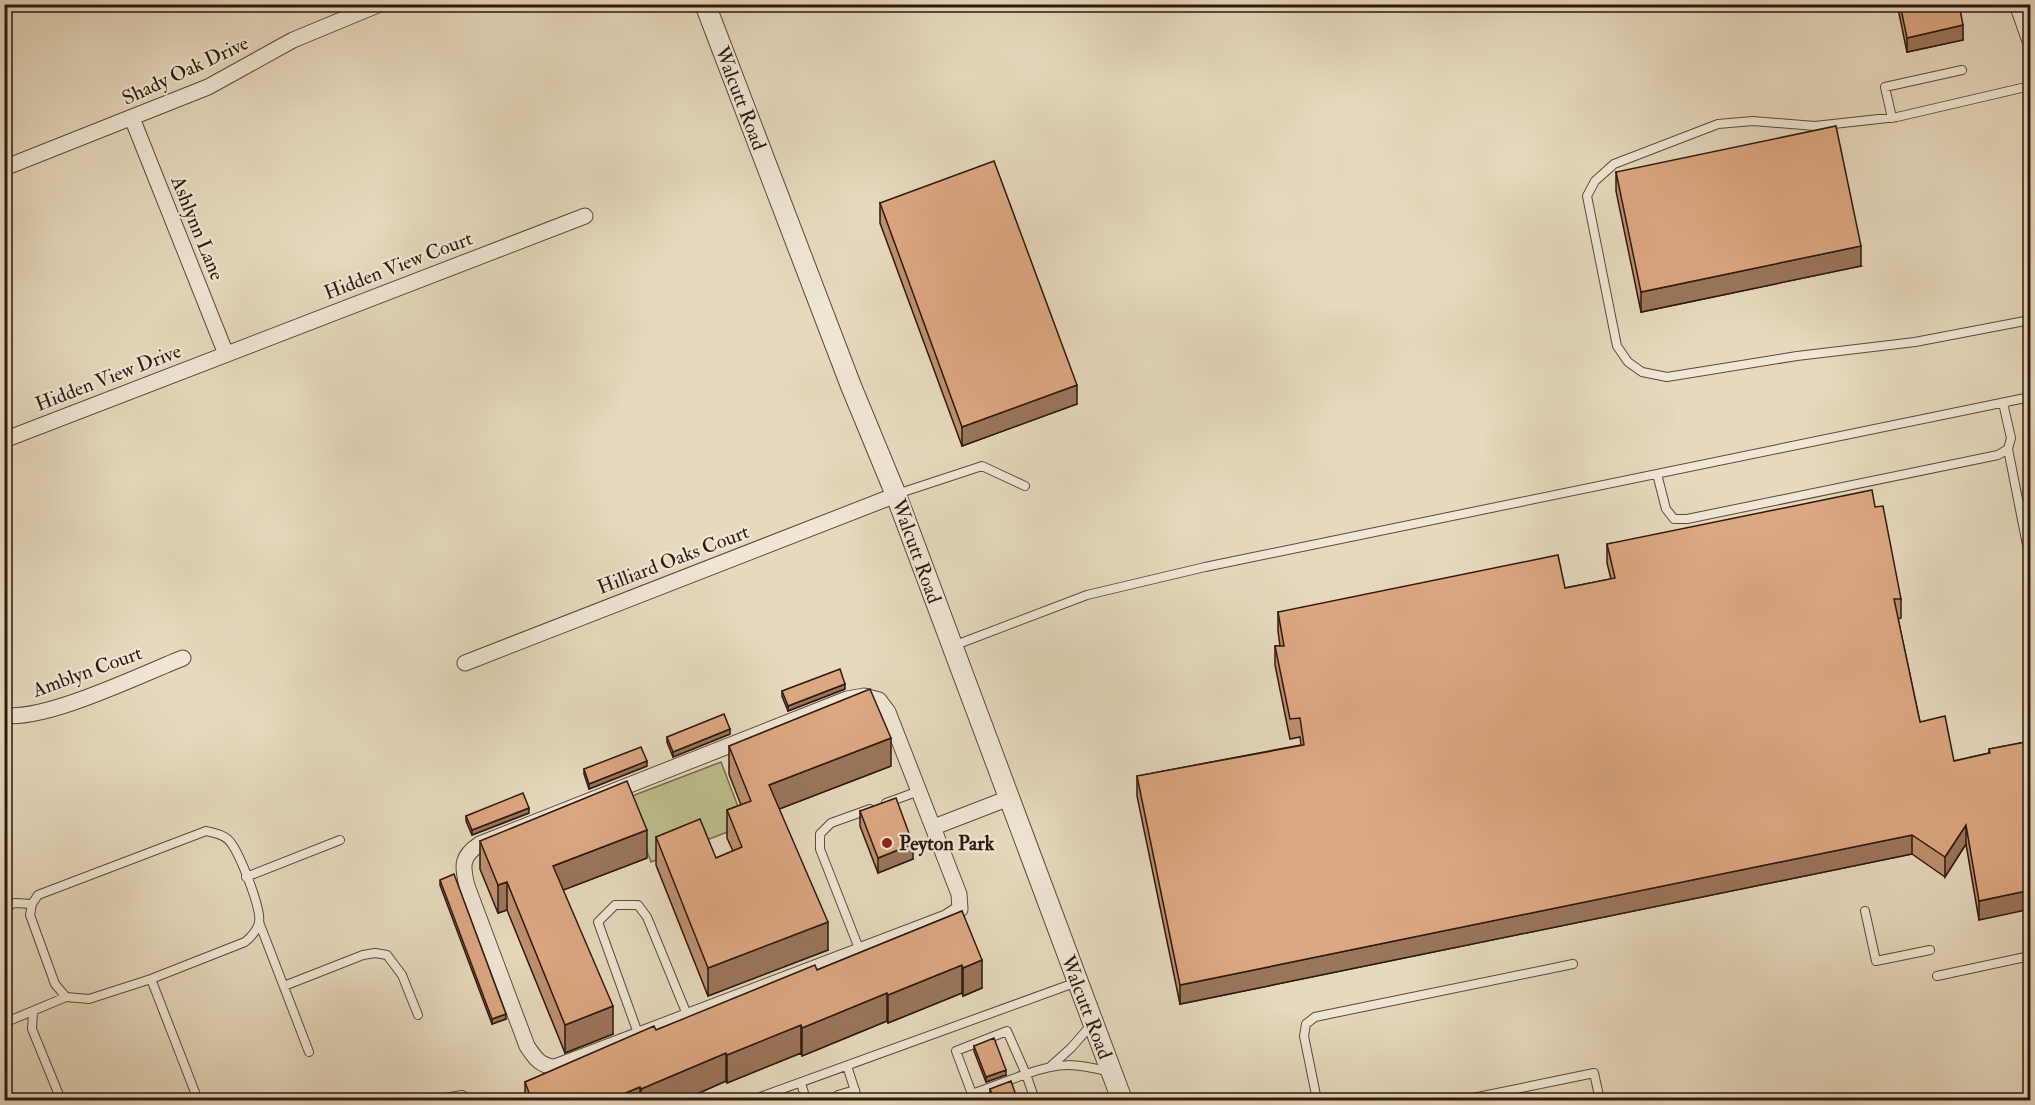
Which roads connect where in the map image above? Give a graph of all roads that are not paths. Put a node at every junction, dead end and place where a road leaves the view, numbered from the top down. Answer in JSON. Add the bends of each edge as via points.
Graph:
{"nodes":[{"id":1,"x":380,"y":4,"type":"edge"},
{"id":2,"x":705,"y":4,"type":"edge"},
{"id":3,"x":2017,"y":4,"type":"edge"},
{"id":4,"x":2031,"y":41,"type":"edge"},
{"id":5,"x":1962,"y":70,"type":"dead end"},
{"id":6,"x":2031,"y":86,"type":"edge"},
{"id":7,"x":132,"y":118,"type":"junction"},
{"id":8,"x":1892,"y":118,"type":"junction"},
{"id":9,"x":4,"y":168,"type":"edge"},
{"id":10,"x":585,"y":216,"type":"dead end"},
{"id":11,"x":2031,"y":320,"type":"edge"},
{"id":12,"x":226,"y":354,"type":"junction"},
{"id":13,"x":2031,"y":398,"type":"edge"},
{"id":14,"x":2003,"y":403,"type":"junction"},
{"id":15,"x":4,"y":440,"type":"edge"},
{"id":16,"x":2007,"y":449,"type":"junction"},
{"id":17,"x":1657,"y":474,"type":"junction"},
{"id":18,"x":1025,"y":486,"type":"dead end"},
{"id":19,"x":896,"y":495,"type":"junction"},
{"id":20,"x":2031,"y":560,"type":"edge"},
{"id":21,"x":952,"y":646,"type":"junction"},
{"id":22,"x":183,"y":658,"type":"dead end"},
{"id":23,"x":465,"y":663,"type":"dead end"},
{"id":24,"x":4,"y":715,"type":"edge"},
{"id":25,"x":919,"y":791,"type":"junction"},
{"id":26,"x":1009,"y":798,"type":"junction"},
{"id":27,"x":934,"y":827,"type":"junction"},
{"id":28,"x":340,"y":840,"type":"dead end"},
{"id":29,"x":246,"y":878,"type":"junction"},
{"id":30,"x":32,"y":904,"type":"junction"},
{"id":31,"x":4,"y":907,"type":"edge"},
{"id":32,"x":1865,"y":911,"type":"dead end"},
{"id":33,"x":259,"y":922,"type":"junction"},
{"id":34,"x":1930,"y":950,"type":"dead end"},
{"id":35,"x":860,"y":951,"type":"junction"},
{"id":36,"x":2031,"y":956,"type":"edge"},
{"id":37,"x":1573,"y":964,"type":"dead end"},
{"id":38,"x":1937,"y":976,"type":"dead end"},
{"id":39,"x":151,"y":979,"type":"junction"},
{"id":40,"x":1077,"y":982,"type":"junction"},
{"id":41,"x":284,"y":986,"type":"junction"},
{"id":42,"x":66,"y":997,"type":"junction"},
{"id":43,"x":33,"y":1012,"type":"junction"},
{"id":44,"x":417,"y":1015,"type":"dead end"},
{"id":45,"x":688,"y":1017,"type":"junction"},
{"id":46,"x":4,"y":1023,"type":"edge"},
{"id":47,"x":1092,"y":1024,"type":"junction"},
{"id":48,"x":639,"y":1036,"type":"junction"},
{"id":49,"x":309,"y":1052,"type":"dead end"},
{"id":50,"x":847,"y":1066,"type":"junction"},
{"id":51,"x":1051,"y":1066,"type":"junction"},
{"id":52,"x":1112,"y":1073,"type":"junction"},
{"id":53,"x":1026,"y":1074,"type":"junction"},
{"id":54,"x":801,"y":1083,"type":"junction"},
{"id":55,"x":855,"y":1090,"type":"junction"},
{"id":56,"x":973,"y":1097,"type":"edge"},
{"id":57,"x":858,"y":1100,"type":"edge"},
{"id":58,"x":62,"y":1101,"type":"edge"},
{"id":59,"x":198,"y":1101,"type":"edge"},
{"id":60,"x":433,"y":1101,"type":"edge"},
{"id":61,"x":471,"y":1101,"type":"edge"},
{"id":62,"x":752,"y":1101,"type":"edge"},
{"id":63,"x":806,"y":1101,"type":"edge"},
{"id":64,"x":831,"y":1101,"type":"edge"},
{"id":65,"x":1035,"y":1101,"type":"edge"},
{"id":66,"x":1122,"y":1101,"type":"edge"},
{"id":67,"x":1317,"y":1101,"type":"edge"},
{"id":68,"x":1463,"y":1101,"type":"edge"},
{"id":69,"x":1600,"y":1101,"type":"edge"}],
"edges":[{"from":1,"to":7,"type":"street","name":"Shady Oak Drive","via":[[293,39],[208,87]]},
{"from":2,"to":19,"type":"street","name":"Walcutt Road"},
{"from":3,"to":4,"type":"street"},
{"from":5,"to":8,"type":"lane","via":[[1885,87]]},
{"from":6,"to":8,"type":"lane"},
{"from":7,"to":9,"type":"street","name":"Shady Oak Drive"},
{"from":7,"to":12,"type":"street","name":"Ashlynn Lane"},
{"from":8,"to":11,"type":"lane","via":[[1815,126],[1753,121],[1718,124],[1614,164],[1594,181],[1587,196],[1589,216],[1617,346],[1628,362],[1642,372],[1667,377],[1915,342]]},
{"from":10,"to":12,"type":"street","name":"Hidden View Court"},
{"from":12,"to":15,"type":"street","name":"Hidden View Drive"},
{"from":13,"to":14,"type":"lane"},
{"from":14,"to":16,"type":"lane","via":[[2011,438]]},
{"from":14,"to":17,"type":"lane"},
{"from":16,"to":17,"type":"lane","via":[[1998,455],[1687,519],[1674,519],[1666,509]]},
{"from":16,"to":20,"type":"lane"},
{"from":17,"to":21,"type":"lane","via":[[1092,594]]},
{"from":18,"to":19,"type":"lane","via":[[982,466]]},
{"from":19,"to":21,"type":"street","name":"Walcutt Road"},
{"from":19,"to":23,"type":"street","name":"Hilliard Oaks Court"},
{"from":21,"to":26,"type":"street","name":"Walcutt Road"},
{"from":22,"to":24,"type":"street","name":"Amblyn Court","via":[[56,708],[34,714]]},
{"from":25,"to":27,"type":"street"},
{"from":25,"to":35,"type":"lane","via":[[831,823],[820,834],[820,849]]},
{"from":25,"to":48,"type":"street","via":[[888,712],[879,700],[864,696],[847,699],[468,851],[462,868],[471,897],[526,1046],[537,1061],[555,1067]]},
{"from":26,"to":27,"type":"street"},
{"from":26,"to":40,"type":"street","name":"Walcutt Road"},
{"from":27,"to":35,"type":"street","via":[[959,894],[960,909]]},
{"from":28,"to":29,"type":"lane"},
{"from":29,"to":30,"type":"lane","via":[[231,842],[206,831],[48,890]]},
{"from":29,"to":33,"type":"lane","via":[[259,908]]},
{"from":30,"to":31,"type":"lane"},
{"from":30,"to":42,"type":"lane","via":[[30,915],[55,984]]},
{"from":32,"to":34,"type":"lane","via":[[1876,961]]},
{"from":33,"to":39,"type":"lane","via":[[245,942]]},
{"from":33,"to":41,"type":"lane"},
{"from":35,"to":45,"type":"street"},
{"from":36,"to":38,"type":"lane"},
{"from":37,"to":67,"type":"lane","via":[[1315,1017],[1306,1024],[1304,1036]]},
{"from":39,"to":42,"type":"lane","via":[[89,999]]},
{"from":39,"to":59,"type":"lane"},
{"from":40,"to":47,"type":"street","name":"Walcutt Road"},
{"from":40,"to":50,"type":"lane"},
{"from":41,"to":44,"type":"lane","via":[[363,955],[387,955],[402,975]]},
{"from":41,"to":49,"type":"lane"},
{"from":42,"to":43,"type":"lane"},
{"from":43,"to":46,"type":"lane"},
{"from":43,"to":58,"type":"lane","via":[[32,1029]]},
{"from":45,"to":48,"type":"street"},
{"from":45,"to":48,"type":"lane","via":[[647,917],[638,905],[615,905],[598,922]]},
{"from":47,"to":51,"type":"lane"},
{"from":47,"to":52,"type":"street","name":"Walcutt Road"},
{"from":50,"to":54,"type":"lane"},
{"from":50,"to":55,"type":"lane"},
{"from":51,"to":52,"type":"lane","via":[[1077,1064]]},
{"from":51,"to":53,"type":"lane"},
{"from":52,"to":66,"type":"street","name":"Walcutt Road"},
{"from":53,"to":56,"type":"lane"},
{"from":53,"to":56,"type":"lane","via":[[1007,1031],[956,1051]]},
{"from":53,"to":65,"type":"lane"},
{"from":54,"to":62,"type":"lane"},
{"from":54,"to":63,"type":"lane"},
{"from":55,"to":57,"type":"lane"},
{"from":55,"to":64,"type":"lane"},
{"from":60,"to":61,"type":"lane","via":[[462,1095]]},
{"from":68,"to":69,"type":"lane","via":[[1594,1073]]}]}
